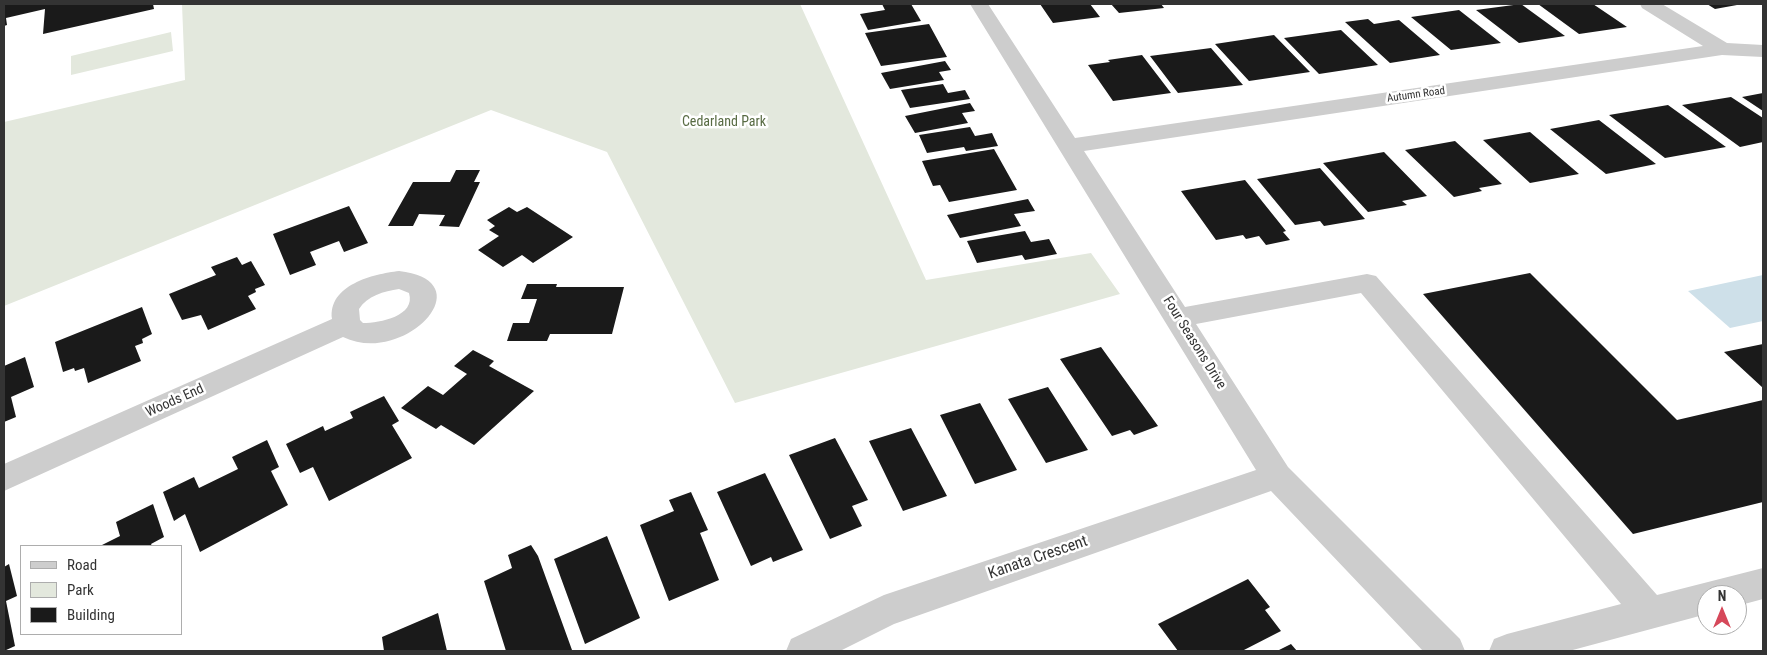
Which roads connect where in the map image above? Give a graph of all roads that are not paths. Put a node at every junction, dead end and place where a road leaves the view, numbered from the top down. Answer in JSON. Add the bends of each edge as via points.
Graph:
{"nodes":[{"id":1,"x":979,"y":4,"type":"edge"},
{"id":2,"x":1649,"y":4,"type":"edge"},
{"id":3,"x":1722,"y":49,"type":"junction"},
{"id":4,"x":1763,"y":51,"type":"edge"},
{"id":5,"x":1069,"y":146,"type":"junction"},
{"id":6,"x":1178,"y":318,"type":"junction"},
{"id":7,"x":347,"y":324,"type":"dead end"},
{"id":8,"x":1277,"y":476,"type":"junction"},
{"id":9,"x":4,"y":478,"type":"edge"},
{"id":10,"x":1763,"y":584,"type":"edge"},
{"id":11,"x":1747,"y":588,"type":"edge"},
{"id":12,"x":1697,"y":601,"type":"edge"},
{"id":13,"x":1650,"y":613,"type":"junction"},
{"id":14,"x":804,"y":651,"type":"edge"},
{"id":15,"x":1447,"y":651,"type":"edge"},
{"id":16,"x":1507,"y":651,"type":"edge"}],
"edges":[{"from":1,"to":5,"type":"street","name":"Four Seasons Drive"},
{"from":2,"to":3,"type":"street"},
{"from":3,"to":4,"type":"street","name":"Autumn Road"},
{"from":3,"to":5,"type":"street","name":"Autumn Road"},
{"from":5,"to":6,"type":"street","name":"Four Seasons Drive"},
{"from":6,"to":8,"type":"street","name":"Four Seasons Drive"},
{"from":6,"to":13,"type":"street","via":[[1367,283]]},
{"from":7,"to":9,"type":"street","name":"Woods End"},
{"from":8,"to":14,"type":"street","name":"Kanata Crescent","via":[[884,611]]},
{"from":8,"to":15,"type":"street","name":"Four Seasons Drive"},
{"from":10,"to":11,"type":"street"},
{"from":12,"to":13,"type":"street"},
{"from":13,"to":16,"type":"street"}]}
